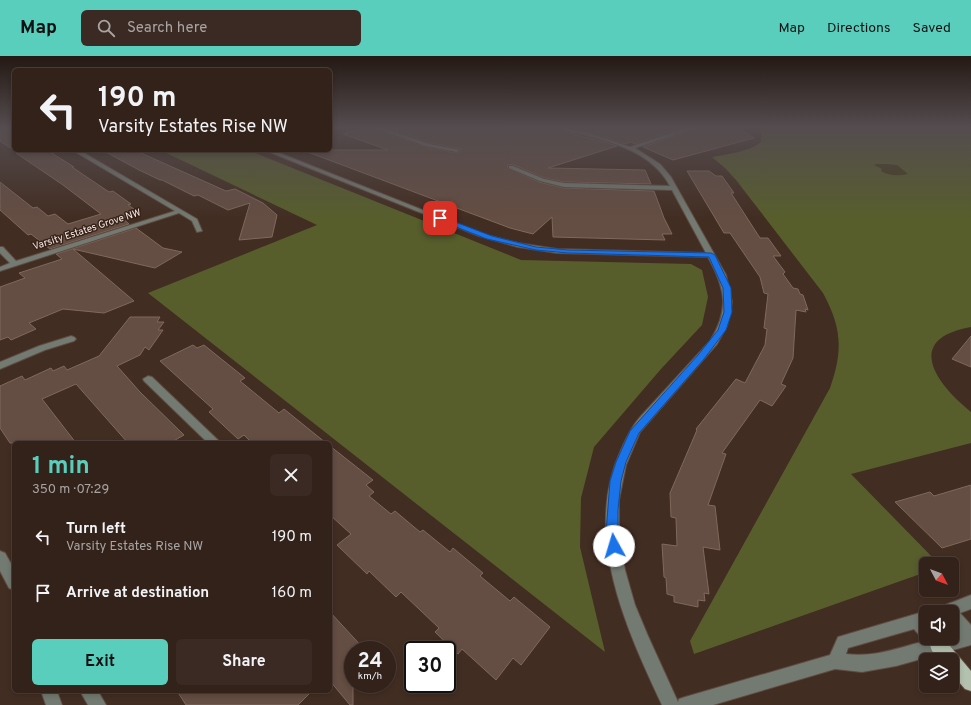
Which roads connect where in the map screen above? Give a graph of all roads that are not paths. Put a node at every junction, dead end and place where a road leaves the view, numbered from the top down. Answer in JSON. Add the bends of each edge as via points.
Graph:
{"nodes":[{"id":1,"x":88,"y":157,"type":"edge"},
{"id":2,"x":285,"y":157,"type":"edge"},
{"id":3,"x":645,"y":157,"type":"edge"},
{"id":4,"x":511,"y":167,"type":"dead end"},
{"id":5,"x":675,"y":188,"type":"junction"},
{"id":6,"x":180,"y":210,"type":"junction"},
{"id":7,"x":199,"y":231,"type":"dead end"},
{"id":8,"x":0,"y":249,"type":"edge"},
{"id":9,"x":711,"y":255,"type":"junction"},
{"id":10,"x":15,"y":264,"type":"junction"},
{"id":11,"x":0,"y":269,"type":"edge"},
{"id":12,"x":71,"y":339,"type":"dead end"},
{"id":13,"x":0,"y":366,"type":"edge"},
{"id":14,"x":148,"y":379,"type":"dead end"},
{"id":15,"x":213,"y":441,"type":"edge"},
{"id":16,"x":0,"y":557,"type":"edge"},
{"id":17,"x":9,"y":577,"type":"edge"},
{"id":18,"x":971,"y":602,"type":"edge"},
{"id":19,"x":959,"y":608,"type":"edge"},
{"id":20,"x":919,"y":624,"type":"edge"},
{"id":21,"x":959,"y":624,"type":"edge"},
{"id":22,"x":971,"y":637,"type":"edge"},
{"id":23,"x":959,"y":639,"type":"edge"},
{"id":24,"x":928,"y":645,"type":"edge"},
{"id":25,"x":938,"y":645,"type":"edge"},
{"id":26,"x":944,"y":653,"type":"edge"},
{"id":27,"x":835,"y":660,"type":"junction"},
{"id":28,"x":959,"y":670,"type":"edge"},
{"id":29,"x":971,"y":683,"type":"edge"},
{"id":30,"x":50,"y":693,"type":"edge"},
{"id":31,"x":89,"y":693,"type":"edge"},
{"id":32,"x":54,"y":705,"type":"edge"},
{"id":33,"x":98,"y":705,"type":"edge"},
{"id":34,"x":671,"y":705,"type":"edge"},
{"id":35,"x":685,"y":705,"type":"edge"}],
"edges":[{"from":1,"to":6,"type":"street","name":"Varsity Estates Grove NW"},
{"from":2,"to":9,"type":"street","via":[[481,235],[518,245],[557,251]]},
{"from":3,"to":5,"type":"street","via":[[659,166]]},
{"from":4,"to":5,"type":"street","via":[[542,180],[564,185]]},
{"from":5,"to":9,"type":"street"},
{"from":6,"to":7,"type":"street","name":"Varsity Estates Grove NW","via":[[195,220]]},
{"from":6,"to":10,"type":"street","name":"Varsity Estates Grove NW"},
{"from":8,"to":10,"type":"street"},
{"from":9,"to":34,"type":"street","via":[[727,288],[728,301],[722,330],[635,431],[617,475],[612,510],[612,533],[620,583],[640,640]]},
{"from":10,"to":11,"type":"street","name":"Varsity Estates Grove NW"},
{"from":12,"to":13,"type":"street"},
{"from":14,"to":15,"type":"street"},
{"from":16,"to":17,"type":"street"},
{"from":18,"to":19,"type":"street"},
{"from":20,"to":27,"type":"street","via":[[843,642]]},
{"from":21,"to":22,"type":"street"},
{"from":22,"to":23,"type":"street"},
{"from":24,"to":27,"type":"street","via":[[896,658],[862,664]]},
{"from":25,"to":26,"type":"main road"},
{"from":27,"to":35,"type":"street"},
{"from":28,"to":29,"type":"main road"},
{"from":30,"to":32,"type":"street"},
{"from":31,"to":33,"type":"street"}]}
